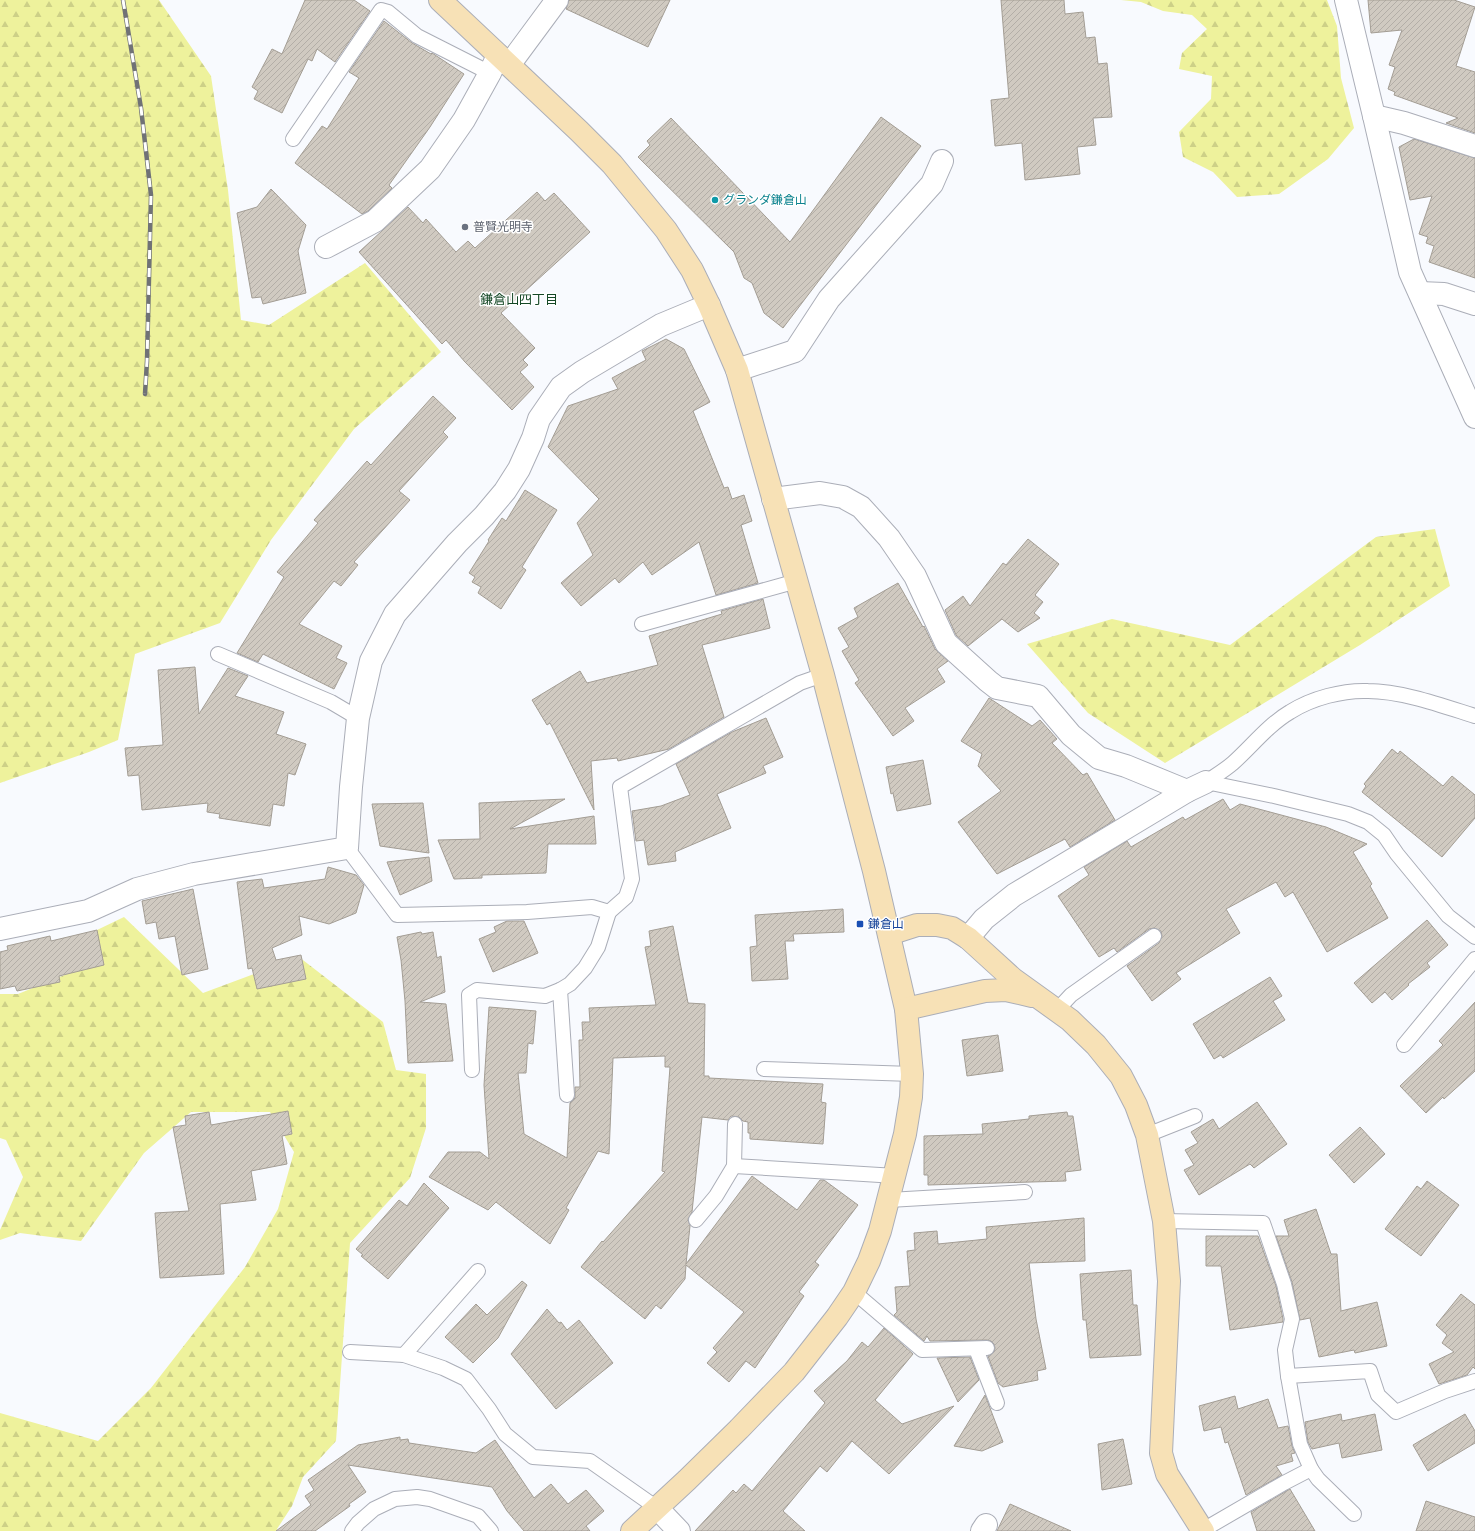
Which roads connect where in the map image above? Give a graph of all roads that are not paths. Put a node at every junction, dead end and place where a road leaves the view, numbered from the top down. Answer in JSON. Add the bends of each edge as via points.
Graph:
{"nodes":[{"id":1,"x":440,"y":0,"type":"edge"},
{"id":2,"x":557,"y":0,"type":"edge"},
{"id":3,"x":1346,"y":0,"type":"edge"},
{"id":4,"x":499,"y":64,"type":"junction"},
{"id":5,"x":1374,"y":116,"type":"junction"},
{"id":6,"x":293,"y":139,"type":"dead end"},
{"id":7,"x":1475,"y":146,"type":"edge"},
{"id":8,"x":942,"y":161,"type":"dead end"},
{"id":9,"x":326,"y":247,"type":"dead end"},
{"id":10,"x":1420,"y":293,"type":"junction"},
{"id":11,"x":1475,"y":304,"type":"edge"},
{"id":12,"x":709,"y":305,"type":"junction"},
{"id":13,"x":737,"y":370,"type":"junction"},
{"id":14,"x":1475,"y":417,"type":"edge"},
{"id":15,"x":773,"y":499,"type":"junction"},
{"id":16,"x":797,"y":581,"type":"junction"},
{"id":17,"x":642,"y":624,"type":"dead end"},
{"id":18,"x":218,"y":654,"type":"dead end"},
{"id":19,"x":823,"y":675,"type":"junction"},
{"id":20,"x":1475,"y":716,"type":"edge"},
{"id":21,"x":358,"y":718,"type":"junction"},
{"id":22,"x":1196,"y":787,"type":"junction"},
{"id":23,"x":347,"y":848,"type":"junction"},
{"id":24,"x":609,"y":912,"type":"junction"},
{"id":25,"x":0,"y":929,"type":"edge"},
{"id":26,"x":889,"y":934,"type":"junction"},
{"id":27,"x":1154,"y":936,"type":"dead end"},
{"id":28,"x":1475,"y":937,"type":"edge"},
{"id":29,"x":968,"y":938,"type":"junction"},
{"id":30,"x":1475,"y":959,"type":"edge"},
{"id":31,"x":560,"y":990,"type":"junction"},
{"id":32,"x":1039,"y":998,"type":"junction"},
{"id":33,"x":906,"y":1009,"type":"junction"},
{"id":34,"x":1057,"y":1010,"type":"junction"},
{"id":35,"x":1404,"y":1045,"type":"dead end"},
{"id":36,"x":764,"y":1069,"type":"dead end"},
{"id":37,"x":472,"y":1070,"type":"dead end"},
{"id":38,"x":912,"y":1074,"type":"junction"},
{"id":39,"x":567,"y":1095,"type":"dead end"},
{"id":40,"x":1195,"y":1116,"type":"dead end"},
{"id":41,"x":735,"y":1124,"type":"dead end"},
{"id":42,"x":1146,"y":1135,"type":"junction"},
{"id":43,"x":734,"y":1166,"type":"junction"},
{"id":44,"x":896,"y":1176,"type":"junction"},
{"id":45,"x":1025,"y":1192,"type":"dead end"},
{"id":46,"x":889,"y":1200,"type":"junction"},
{"id":47,"x":696,"y":1220,"type":"dead end"},
{"id":48,"x":1164,"y":1221,"type":"junction"},
{"id":49,"x":478,"y":1271,"type":"dead end"},
{"id":50,"x":854,"y":1292,"type":"junction"},
{"id":51,"x":350,"y":1352,"type":"dead end"},
{"id":52,"x":404,"y":1355,"type":"junction"},
{"id":53,"x":1288,"y":1376,"type":"junction"},
{"id":54,"x":1475,"y":1381,"type":"edge"},
{"id":55,"x":997,"y":1403,"type":"dead end"},
{"id":56,"x":1311,"y":1469,"type":"junction"},
{"id":57,"x":657,"y":1508,"type":"junction"},
{"id":58,"x":1354,"y":1514,"type":"dead end"},
{"id":59,"x":352,"y":1531,"type":"edge"},
{"id":60,"x":491,"y":1531,"type":"edge"},
{"id":61,"x":632,"y":1531,"type":"edge"},
{"id":62,"x":679,"y":1531,"type":"edge"},
{"id":63,"x":1203,"y":1531,"type":"edge"}],
"edges":[{"from":1,"to":4,"type":"street"},
{"from":2,"to":4,"type":"street"},
{"from":3,"to":5,"type":"street"},
{"from":4,"to":6,"type":"lane","via":[[418,36],[388,12],[381,10]]},
{"from":4,"to":9,"type":"street","via":[[430,169],[375,221]]},
{"from":4,"to":12,"type":"street","via":[[579,131],[612,164],[666,230],[692,270]]},
{"from":5,"to":7,"type":"street"},
{"from":5,"to":10,"type":"street","via":[[1410,272]]},
{"from":8,"to":13,"type":"street","via":[[932,184],[829,299],[795,351]]},
{"from":10,"to":11,"type":"street","via":[[1444,294]]},
{"from":10,"to":14,"type":"street"},
{"from":12,"to":13,"type":"street"},
{"from":12,"to":21,"type":"street","via":[[661,326],[561,387],[539,419],[519,469],[505,491],[395,614],[371,661]]},
{"from":13,"to":15,"type":"street"},
{"from":15,"to":16,"type":"street"},
{"from":15,"to":22,"type":"street","via":[[820,493],[843,497],[861,507],[889,538],[915,576],[946,643],[988,681],[997,688],[1038,696],[1071,735],[1099,758]]},
{"from":16,"to":17,"type":"lane"},
{"from":16,"to":19,"type":"street"},
{"from":18,"to":21,"type":"lane","via":[[331,702]]},
{"from":19,"to":24,"type":"lane","via":[[800,683],[620,787],[632,879],[626,897]]},
{"from":19,"to":26,"type":"street"},
{"from":20,"to":22,"type":"lane","via":[[1410,697],[1368,690],[1325,697],[1289,712],[1232,764]]},
{"from":21,"to":23,"type":"street"},
{"from":22,"to":28,"type":"lane","via":[[1274,796],[1348,814],[1368,822],[1384,835],[1448,916]]},
{"from":22,"to":29,"type":"street","via":[[1014,896],[984,919]]},
{"from":23,"to":24,"type":"lane","via":[[397,915],[527,912],[592,907]]},
{"from":23,"to":25,"type":"street","via":[[194,874],[137,889],[88,911]]},
{"from":24,"to":31,"type":"lane","via":[[598,947],[585,968],[570,984]]},
{"from":26,"to":29,"type":"street","via":[[917,925],[937,925],[952,928]]},
{"from":26,"to":33,"type":"street"},
{"from":27,"to":34,"type":"lane","via":[[1071,995]]},
{"from":29,"to":32,"type":"street","via":[[1013,979]]},
{"from":30,"to":35,"type":"lane"},
{"from":31,"to":37,"type":"lane","via":[[544,996],[477,990],[469,995]]},
{"from":31,"to":39,"type":"lane"},
{"from":32,"to":33,"type":"street","via":[[1006,990],[985,991]]},
{"from":32,"to":34,"type":"street"},
{"from":33,"to":38,"type":"street"},
{"from":34,"to":42,"type":"street","via":[[1096,1045],[1121,1076],[1136,1105]]},
{"from":36,"to":38,"type":"lane"},
{"from":38,"to":44,"type":"street","via":[[911,1097]]},
{"from":40,"to":42,"type":"lane"},
{"from":41,"to":43,"type":"lane"},
{"from":42,"to":48,"type":"street"},
{"from":43,"to":44,"type":"lane"},
{"from":43,"to":47,"type":"lane","via":[[716,1196]]},
{"from":44,"to":46,"type":"street"},
{"from":45,"to":46,"type":"lane"},
{"from":46,"to":50,"type":"street","via":[[869,1261]]},
{"from":48,"to":53,"type":"lane","via":[[1263,1223],[1284,1284],[1292,1319],[1285,1350]]},
{"from":48,"to":63,"type":"street","via":[[1169,1281],[1161,1453],[1167,1474]]},
{"from":49,"to":52,"type":"lane"},
{"from":50,"to":55,"type":"lane","via":[[922,1350],[981,1349]]},
{"from":50,"to":57,"type":"street","via":[[794,1372]]},
{"from":51,"to":52,"type":"lane"},
{"from":52,"to":57,"type":"lane","via":[[466,1379],[505,1434],[533,1457],[590,1461]]},
{"from":53,"to":54,"type":"lane","via":[[1370,1371],[1378,1395],[1396,1412]]},
{"from":53,"to":56,"type":"lane","via":[[1300,1444]]},
{"from":56,"to":58,"type":"lane"},
{"from":56,"to":63,"type":"lane","via":[[1284,1482]]},
{"from":57,"to":61,"type":"street"},
{"from":57,"to":62,"type":"street"},
{"from":59,"to":60,"type":"lane","via":[[374,1508],[394,1499],[417,1497],[478,1516]]}]}
